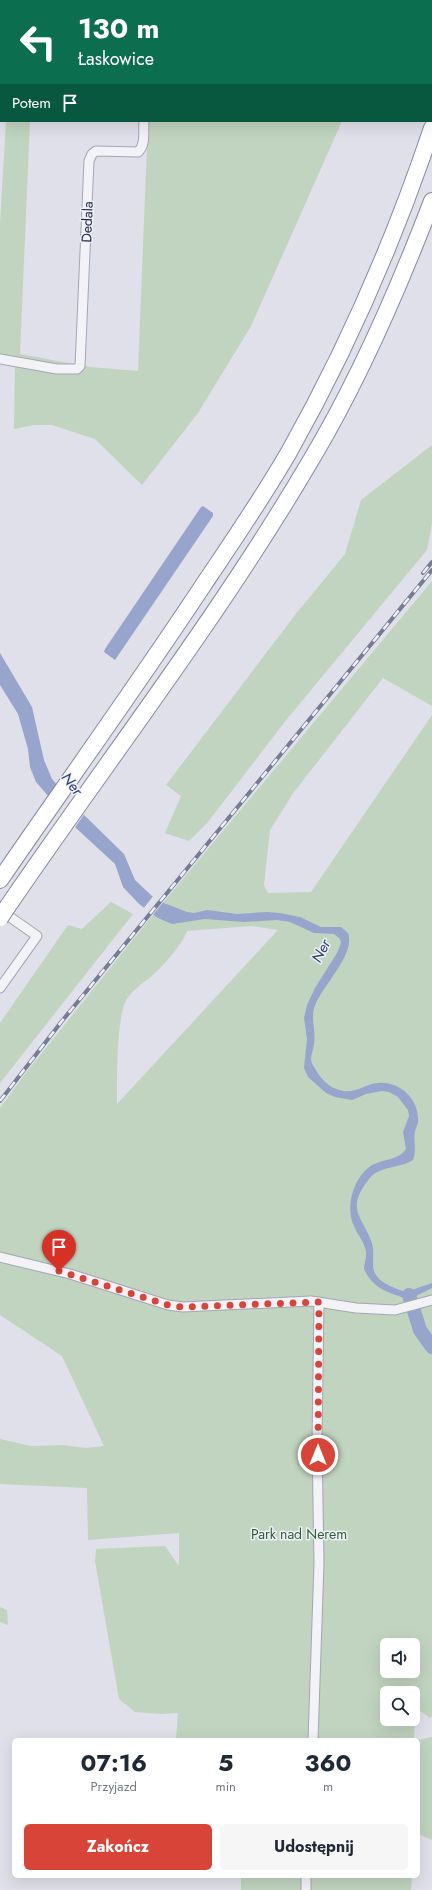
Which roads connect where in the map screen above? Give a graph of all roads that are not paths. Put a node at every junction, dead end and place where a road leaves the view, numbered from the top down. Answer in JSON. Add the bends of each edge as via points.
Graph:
{"nodes":[{"id":1,"x":144,"y":122,"type":"edge"},
{"id":2,"x":432,"y":128,"type":"edge"},
{"id":3,"x":432,"y":201,"type":"edge"},
{"id":4,"x":0,"y":359,"type":"edge"},
{"id":5,"x":0,"y":880,"type":"edge"},
{"id":6,"x":3,"y":911,"type":"edge"},
{"id":7,"x":0,"y":988,"type":"edge"},
{"id":8,"x":0,"y":1257,"type":"edge"},
{"id":9,"x":432,"y":1300,"type":"edge"},
{"id":10,"x":319,"y":1302,"type":"junction"},
{"id":11,"x":312,"y":1738,"type":"edge"},
{"id":12,"x":306,"y":1878,"type":"edge"},
{"id":13,"x":306,"y":1890,"type":"edge"}],
"edges":[{"from":1,"to":4,"type":"street","name":"Dedala","via":[[143,144],[138,152],[96,152],[89,161],[80,366],[77,369],[57,369]]},
{"from":2,"to":5,"type":"highway","via":[[379,271],[333,368],[288,452],[155,658]]},
{"from":3,"to":6,"type":"highway","via":[[387,312],[347,395],[312,459],[254,553]]},
{"from":6,"to":7,"type":"street","via":[[37,936]]},
{"from":8,"to":10,"type":"street","via":[[70,1274],[182,1307]]},
{"from":9,"to":10,"type":"street","via":[[400,1309],[374,1310]]},
{"from":10,"to":11,"type":"street","via":[[319,1563]]},
{"from":12,"to":13,"type":"street"}]}
